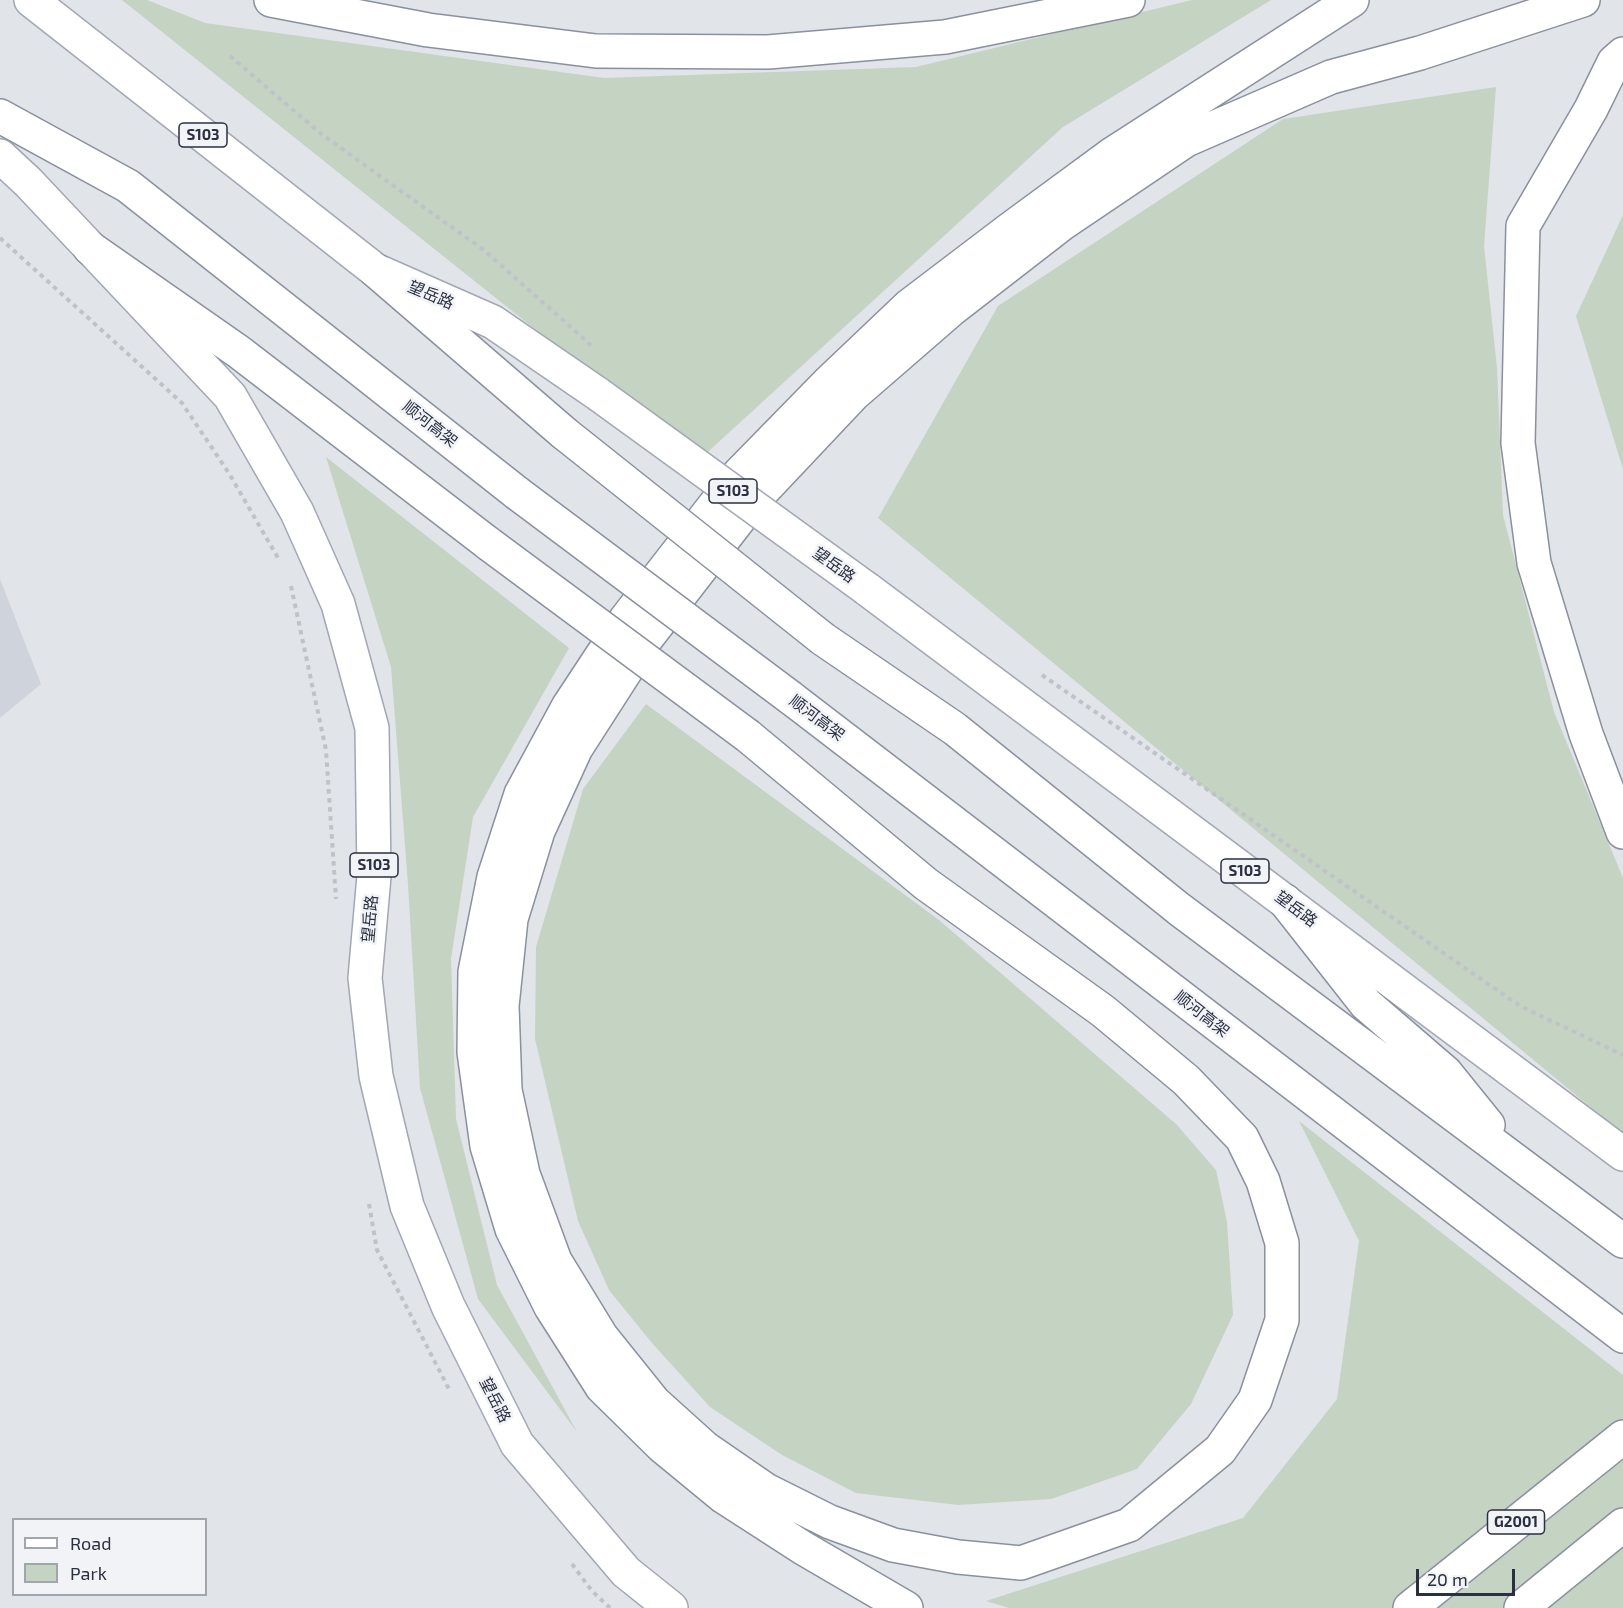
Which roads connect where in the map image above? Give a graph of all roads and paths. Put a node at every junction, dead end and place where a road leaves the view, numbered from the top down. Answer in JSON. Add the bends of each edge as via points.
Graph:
{"nodes":[{"id":1,"x":31,"y":0,"type":"edge"},
{"id":2,"x":271,"y":0,"type":"edge"},
{"id":3,"x":1128,"y":0,"type":"edge"},
{"id":4,"x":1352,"y":0,"type":"edge"},
{"id":5,"x":1583,"y":0,"type":"edge"},
{"id":6,"x":1623,"y":54,"type":"edge"},
{"id":7,"x":230,"y":56,"type":"dead end"},
{"id":8,"x":0,"y":116,"type":"edge"},
{"id":9,"x":0,"y":156,"type":"edge"},
{"id":10,"x":0,"y":238,"type":"edge"},
{"id":11,"x":90,"y":248,"type":"junction"},
{"id":12,"x":375,"y":270,"type":"junction"},
{"id":13,"x":600,"y":353,"type":"dead end"},
{"id":14,"x":283,"y":567,"type":"dead end"},
{"id":15,"x":289,"y":577,"type":"dead end"},
{"id":16,"x":1033,"y":668,"type":"dead end"},
{"id":17,"x":1623,"y":832,"type":"edge"},
{"id":18,"x":1285,"y":901,"type":"junction"},
{"id":19,"x":336,"y":902,"type":"dead end"},
{"id":20,"x":1623,"y":1055,"type":"edge"},
{"id":21,"x":1623,"y":1154,"type":"edge"},
{"id":22,"x":1519,"y":1163,"type":"junction"},
{"id":23,"x":368,"y":1192,"type":"dead end"},
{"id":24,"x":1623,"y":1241,"type":"edge"},
{"id":25,"x":1623,"y":1336,"type":"edge"},
{"id":26,"x":454,"y":1398,"type":"dead end"},
{"id":27,"x":1623,"y":1437,"type":"edge"},
{"id":28,"x":1623,"y":1525,"type":"edge"},
{"id":29,"x":571,"y":1562,"type":"dead end"},
{"id":30,"x":610,"y":1608,"type":"edge"},
{"id":31,"x":671,"y":1608,"type":"edge"},
{"id":32,"x":906,"y":1608,"type":"edge"},
{"id":33,"x":1410,"y":1608,"type":"edge"},
{"id":34,"x":1521,"y":1608,"type":"edge"}],
"edges":[{"from":1,"to":12,"type":"main road","name":"望岳路","number":"S103"},
{"from":2,"to":3,"type":"main road","via":[[428,30],[596,51],[768,52],[945,37]]},
{"from":4,"to":32,"type":"main road","via":[[1111,155],[909,306],[739,474],[626,619],[568,707],[521,794],[494,877],[475,972],[476,1064],[487,1146],[512,1229],[550,1307],[602,1388],[662,1446],[724,1497]]},
{"from":5,"to":11,"type":"main road","bridge":true,"via":[[1420,53],[1331,77],[1186,140],[1063,223],[952,309],[854,394],[753,501],[646,639],[576,748],[538,831],[512,919],[502,1006],[505,1090],[523,1174],[555,1261],[601,1336],[654,1402],[705,1448],[766,1490],[830,1522],[893,1545],[1021,1563],[1129,1525],[1220,1450],[1255,1400],[1282,1320],[1282,1243],[1263,1181],[1242,1138],[1186,1080],[1103,1011],[926,884],[748,736],[489,544],[239,352]]},
{"from":6,"to":17,"type":"main road","via":[[1614,62],[1591,110],[1523,226],[1518,443],[1534,563],[1586,734]]},
{"from":7,"to":13,"type":"path","via":[[320,133],[485,251]]},
{"from":8,"to":25,"type":"main road","name":"顺河高架","bridge":true,"via":[[128,186],[517,493],[981,842]]},
{"from":9,"to":11,"type":"main road","name":"望岳路","number":"S103"},
{"from":10,"to":14,"type":"path","via":[[182,403],[230,475]]},
{"from":11,"to":31,"type":"main road","name":"望岳路","number":"S103","via":[[230,396],[297,512],[338,604],[372,728],[374,876],[364,978],[376,1076],[407,1206],[448,1306],[517,1444],[626,1572]]},
{"from":12,"to":18,"type":"main road","name":"望岳路","number":"S103","bridge":true,"via":[[493,322],[598,394]]},
{"from":12,"to":22,"type":"main road","bridge":true,"via":[[564,433],[823,639],[955,729],[1179,909]]},
{"from":15,"to":19,"type":"path","via":[[326,750]]},
{"from":16,"to":20,"type":"path","via":[[1520,1006]]},
{"from":18,"to":21,"type":"main road","name":"望岳路","number":"S103"},
{"from":18,"to":22,"type":"main road","via":[[1366,1004],[1446,1073]]},
{"from":22,"to":24,"type":"main road"},
{"from":23,"to":26,"type":"path","via":[[377,1250]]},
{"from":27,"to":33,"type":"main road","number":"G2001"},
{"from":28,"to":34,"type":"main road"},
{"from":29,"to":30,"type":"path"}]}
